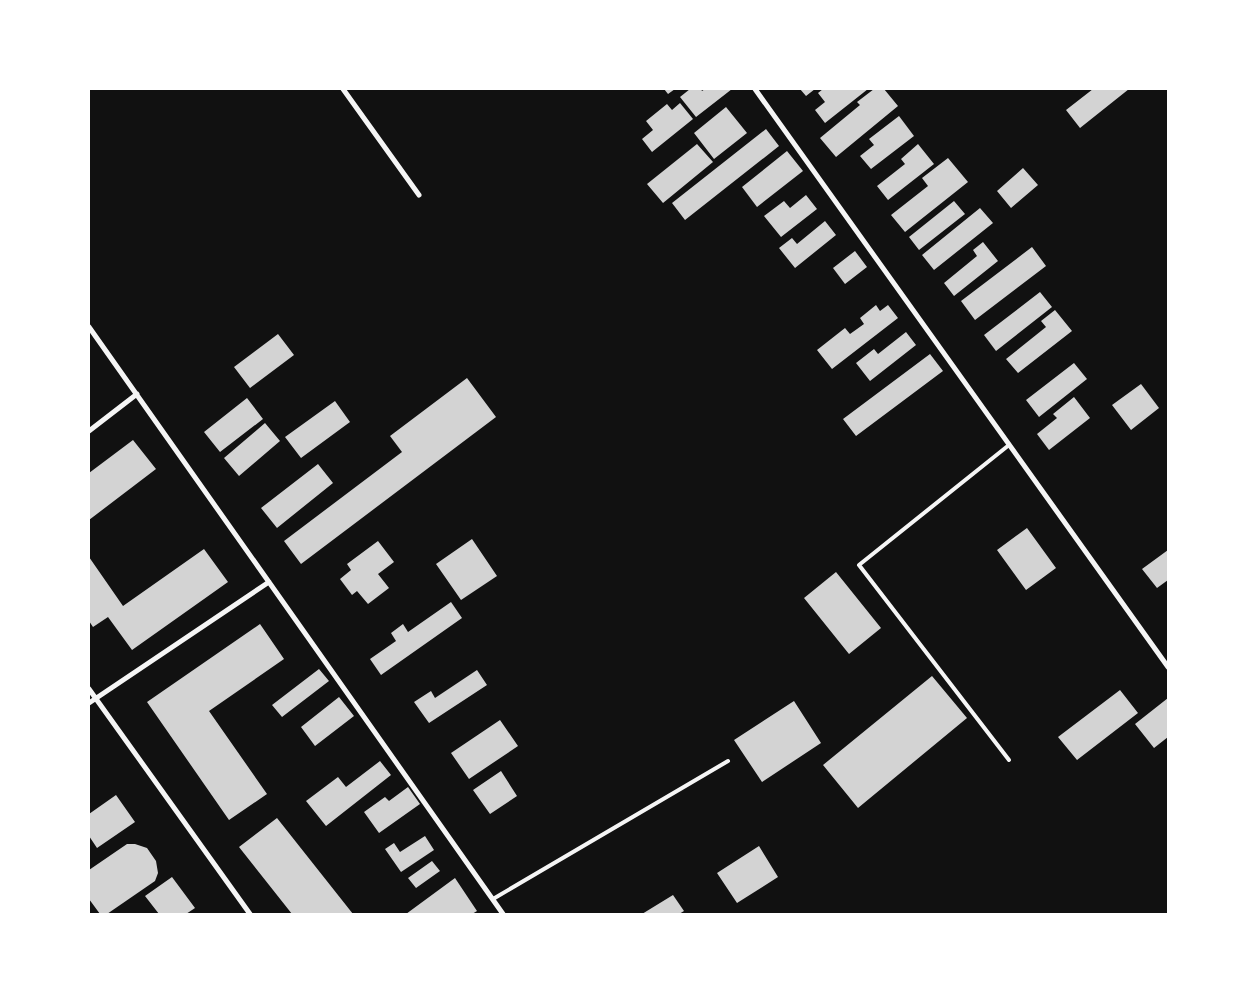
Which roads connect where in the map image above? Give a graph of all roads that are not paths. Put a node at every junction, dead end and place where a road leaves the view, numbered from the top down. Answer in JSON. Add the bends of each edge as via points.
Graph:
{"nodes":[{"id":1,"x":343,"y":89,"type":"edge"},
{"id":2,"x":755,"y":89,"type":"edge"},
{"id":3,"x":419,"y":195,"type":"dead end"},
{"id":4,"x":89,"y":327,"type":"edge"},
{"id":5,"x":137,"y":394,"type":"junction"},
{"id":6,"x":89,"y":431,"type":"edge"},
{"id":7,"x":1009,"y":445,"type":"junction"},
{"id":8,"x":268,"y":582,"type":"junction"},
{"id":9,"x":1168,"y":667,"type":"edge"},
{"id":10,"x":89,"y":690,"type":"edge"},
{"id":11,"x":95,"y":699,"type":"junction"},
{"id":12,"x":89,"y":703,"type":"edge"},
{"id":13,"x":1009,"y":760,"type":"dead end"},
{"id":14,"x":728,"y":761,"type":"dead end"},
{"id":15,"x":492,"y":899,"type":"junction"},
{"id":16,"x":250,"y":914,"type":"edge"},
{"id":17,"x":503,"y":914,"type":"edge"}],
"edges":[{"from":1,"to":3,"type":"street"},
{"from":2,"to":7,"type":"street"},
{"from":4,"to":5,"type":"street"},
{"from":5,"to":6,"type":"street"},
{"from":5,"to":8,"type":"street"},
{"from":7,"to":9,"type":"street"},
{"from":7,"to":13,"type":"lane","via":[[859,565]]},
{"from":8,"to":11,"type":"street"},
{"from":8,"to":15,"type":"street"},
{"from":10,"to":11,"type":"street"},
{"from":11,"to":12,"type":"street"},
{"from":11,"to":16,"type":"street"},
{"from":14,"to":15,"type":"lane"},
{"from":15,"to":17,"type":"street"}]}
